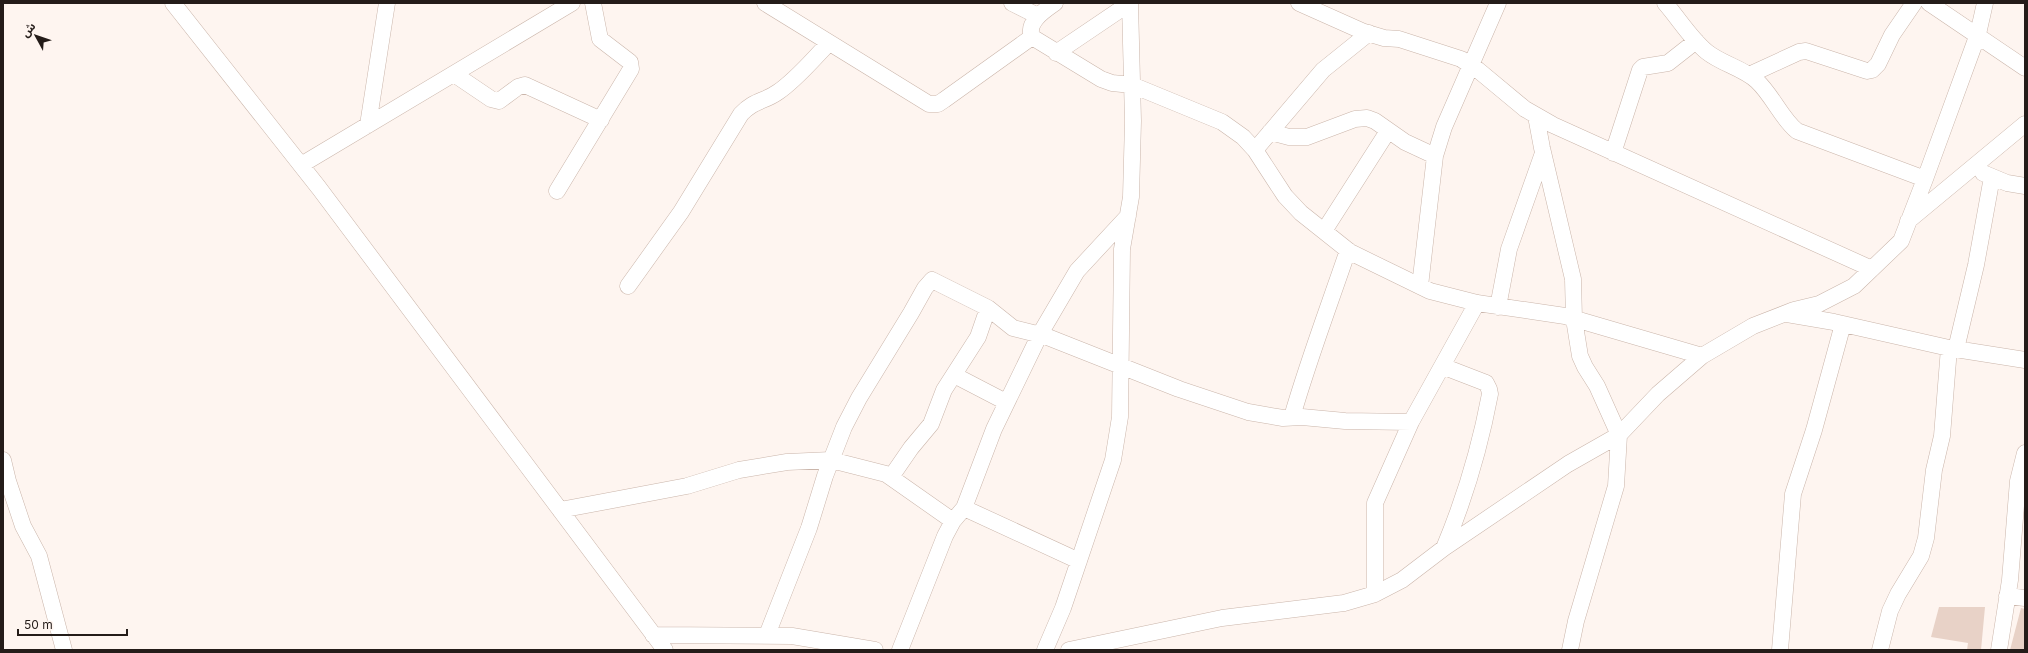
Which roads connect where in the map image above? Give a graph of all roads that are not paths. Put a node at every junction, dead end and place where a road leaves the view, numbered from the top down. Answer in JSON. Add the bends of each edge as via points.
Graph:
{"nodes":[{"id":1,"x":173,"y":3,"type":"edge"},
{"id":2,"x":387,"y":3,"type":"edge"},
{"id":3,"x":572,"y":3,"type":"edge"},
{"id":4,"x":593,"y":3,"type":"edge"},
{"id":5,"x":765,"y":3,"type":"edge"},
{"id":6,"x":1012,"y":3,"type":"edge"},
{"id":7,"x":1054,"y":3,"type":"edge"},
{"id":8,"x":1130,"y":3,"type":"edge"},
{"id":9,"x":1299,"y":3,"type":"edge"},
{"id":10,"x":1498,"y":3,"type":"edge"},
{"id":11,"x":1665,"y":3,"type":"edge"},
{"id":12,"x":1914,"y":3,"type":"edge"},
{"id":13,"x":1929,"y":3,"type":"edge"},
{"id":14,"x":1985,"y":3,"type":"edge"},
{"id":15,"x":1038,"y":16,"type":"junction"},
{"id":16,"x":1369,"y":33,"type":"junction"},
{"id":17,"x":1978,"y":34,"type":"junction"},
{"id":18,"x":1032,"y":37,"type":"junction"},
{"id":19,"x":1696,"y":41,"type":"junction"},
{"id":20,"x":829,"y":43,"type":"junction"},
{"id":21,"x":1056,"y":53,"type":"junction"},
{"id":22,"x":1471,"y":65,"type":"junction"},
{"id":23,"x":2025,"y":68,"type":"edge"},
{"id":24,"x":454,"y":74,"type":"junction"},
{"id":25,"x":1749,"y":75,"type":"junction"},
{"id":26,"x":1132,"y":85,"type":"junction"},
{"id":27,"x":1536,"y":116,"type":"junction"},
{"id":28,"x":601,"y":120,"type":"junction"},
{"id":29,"x":2025,"y":124,"type":"edge"},
{"id":30,"x":368,"y":125,"type":"junction"},
{"id":31,"x":1388,"y":131,"type":"junction"},
{"id":32,"x":1270,"y":132,"type":"junction"},
{"id":33,"x":1255,"y":150,"type":"junction"},
{"id":34,"x":1543,"y":153,"type":"junction"},
{"id":35,"x":1612,"y":153,"type":"junction"},
{"id":36,"x":1435,"y":156,"type":"junction"},
{"id":37,"x":301,"y":165,"type":"junction"},
{"id":38,"x":1972,"y":169,"type":"junction"},
{"id":39,"x":1992,"y":177,"type":"junction"},
{"id":40,"x":1925,"y":179,"type":"junction"},
{"id":41,"x":2025,"y":186,"type":"edge"},
{"id":42,"x":557,"y":191,"type":"dead end"},
{"id":43,"x":1128,"y":216,"type":"junction"},
{"id":44,"x":1908,"y":221,"type":"junction"},
{"id":45,"x":1324,"y":231,"type":"junction"},
{"id":46,"x":1348,"y":250,"type":"junction"},
{"id":47,"x":1872,"y":269,"type":"junction"},
{"id":48,"x":628,"y":286,"type":"dead end"},
{"id":49,"x":1420,"y":286,"type":"junction"},
{"id":50,"x":1477,"y":303,"type":"junction"},
{"id":51,"x":1498,"y":307,"type":"junction"},
{"id":52,"x":988,"y":308,"type":"junction"},
{"id":53,"x":1784,"y":314,"type":"junction"},
{"id":54,"x":1574,"y":319,"type":"junction"},
{"id":55,"x":1843,"y":324,"type":"junction"},
{"id":56,"x":1040,"y":334,"type":"junction"},
{"id":57,"x":1952,"y":349,"type":"junction"},
{"id":58,"x":1702,"y":356,"type":"junction"},
{"id":59,"x":2025,"y":360,"type":"edge"},
{"id":60,"x":1120,"y":365,"type":"junction"},
{"id":61,"x":1442,"y":366,"type":"junction"},
{"id":62,"x":954,"y":375,"type":"junction"},
{"id":63,"x":1006,"y":402,"type":"junction"},
{"id":64,"x":1292,"y":417,"type":"junction"},
{"id":65,"x":1411,"y":422,"type":"junction"},
{"id":66,"x":1619,"y":435,"type":"junction"},
{"id":67,"x":2025,"y":453,"type":"edge"},
{"id":68,"x":3,"y":460,"type":"edge"},
{"id":69,"x":831,"y":460,"type":"junction"},
{"id":70,"x":891,"y":477,"type":"junction"},
{"id":71,"x":964,"y":508,"type":"junction"},
{"id":72,"x":560,"y":510,"type":"junction"},
{"id":73,"x":953,"y":521,"type":"junction"},
{"id":74,"x":1444,"y":548,"type":"junction"},
{"id":75,"x":1079,"y":561,"type":"junction"},
{"id":76,"x":1375,"y":594,"type":"junction"},
{"id":77,"x":2008,"y":596,"type":"junction"},
{"id":78,"x":2025,"y":598,"type":"edge"},
{"id":79,"x":653,"y":635,"type":"junction"},
{"id":80,"x":767,"y":635,"type":"junction"},
{"id":81,"x":1573,"y":647,"type":"edge"},
{"id":82,"x":64,"y":650,"type":"edge"},
{"id":83,"x":665,"y":650,"type":"edge"},
{"id":84,"x":875,"y":650,"type":"edge"},
{"id":85,"x":900,"y":650,"type":"edge"},
{"id":86,"x":1046,"y":650,"type":"edge"},
{"id":87,"x":1069,"y":650,"type":"edge"},
{"id":88,"x":1780,"y":650,"type":"edge"},
{"id":89,"x":1880,"y":650,"type":"edge"},
{"id":90,"x":1999,"y":650,"type":"edge"}],
"edges":[{"from":1,"to":37,"type":"street"},
{"from":2,"to":30,"type":"street"},
{"from":3,"to":24,"type":"street"},
{"from":4,"to":28,"type":"street","via":[[600,39],[632,64],[632,69]]},
{"from":5,"to":20,"type":"street"},
{"from":6,"to":15,"type":"street"},
{"from":7,"to":15,"type":"street"},
{"from":8,"to":21,"type":"street"},
{"from":8,"to":26,"type":"street"},
{"from":9,"to":16,"type":"street"},
{"from":10,"to":22,"type":"street"},
{"from":11,"to":19,"type":"street"},
{"from":12,"to":25,"type":"street","via":[[1872,70],[1868,71],[1806,51]]},
{"from":13,"to":17,"type":"street"},
{"from":14,"to":17,"type":"street"},
{"from":15,"to":18,"type":"street","via":[[1030,30]]},
{"from":16,"to":22,"type":"street","via":[[1399,39],[1461,59]]},
{"from":16,"to":32,"type":"street","via":[[1324,70]]},
{"from":17,"to":23,"type":"street"},
{"from":17,"to":40,"type":"street"},
{"from":18,"to":20,"type":"street","via":[[938,104],[928,104]]},
{"from":18,"to":21,"type":"street"},
{"from":19,"to":25,"type":"street","via":[[1708,53]]},
{"from":19,"to":35,"type":"street","via":[[1668,63],[1643,67],[1640,70]]},
{"from":20,"to":48,"type":"street","via":[[786,86],[770,97],[754,102],[741,114],[681,212]]},
{"from":21,"to":26,"type":"street","via":[[1106,81]]},
{"from":22,"to":27,"type":"street"},
{"from":22,"to":36,"type":"street","via":[[1444,127]]},
{"from":24,"to":28,"type":"street","via":[[491,99],[500,101],[518,87],[525,85]]},
{"from":24,"to":30,"type":"street"},
{"from":25,"to":40,"type":"street","via":[[1767,93],[1787,123],[1798,131]]},
{"from":26,"to":33,"type":"street","via":[[1222,122],[1243,137]]},
{"from":26,"to":43,"type":"street"},
{"from":27,"to":34,"type":"street"},
{"from":27,"to":35,"type":"street"},
{"from":28,"to":42,"type":"street"},
{"from":29,"to":38,"type":"street"},
{"from":30,"to":37,"type":"street"},
{"from":31,"to":32,"type":"street","via":[[1367,118],[1355,119],[1307,137],[1289,137]]},
{"from":31,"to":36,"type":"street"},
{"from":31,"to":45,"type":"street"},
{"from":32,"to":33,"type":"street"},
{"from":33,"to":45,"type":"street","via":[[1285,196]]},
{"from":34,"to":51,"type":"street","via":[[1509,249]]},
{"from":34,"to":54,"type":"street","via":[[1573,280]]},
{"from":35,"to":47,"type":"street"},
{"from":36,"to":49,"type":"street"},
{"from":37,"to":72,"type":"street"},
{"from":38,"to":39,"type":"street"},
{"from":38,"to":44,"type":"street"},
{"from":39,"to":41,"type":"street"},
{"from":39,"to":57,"type":"street","via":[[1976,265]]},
{"from":40,"to":44,"type":"street"},
{"from":43,"to":56,"type":"street","via":[[1077,271]]},
{"from":43,"to":60,"type":"street","via":[[1122,249]]},
{"from":44,"to":47,"type":"street","via":[[1900,241]]},
{"from":45,"to":46,"type":"street"},
{"from":46,"to":49,"type":"street"},
{"from":46,"to":64,"type":"street","via":[[1311,352]]},
{"from":47,"to":53,"type":"street","via":[[1854,286],[1819,304]]},
{"from":49,"to":50,"type":"street"},
{"from":50,"to":51,"type":"street"},
{"from":50,"to":61,"type":"street"},
{"from":51,"to":54,"type":"street"},
{"from":52,"to":56,"type":"street","via":[[1012,328]]},
{"from":52,"to":62,"type":"street","via":[[978,337]]},
{"from":52,"to":69,"type":"street","via":[[936,281],[929,281],[859,398]]},
{"from":53,"to":55,"type":"street"},
{"from":53,"to":58,"type":"street","via":[[1753,326]]},
{"from":54,"to":58,"type":"street"},
{"from":54,"to":66,"type":"street","via":[[1580,356]]},
{"from":55,"to":57,"type":"street"},
{"from":55,"to":88,"type":"street","via":[[1814,430],[1793,494]]},
{"from":56,"to":60,"type":"street"},
{"from":56,"to":63,"type":"street"},
{"from":57,"to":59,"type":"street"},
{"from":57,"to":89,"type":"street","via":[[1926,538],[1921,556],[1890,612]]},
{"from":58,"to":66,"type":"street","via":[[1658,394]]},
{"from":60,"to":64,"type":"street","via":[[1179,389],[1248,412],[1283,418]]},
{"from":60,"to":75,"type":"street","via":[[1120,417],[1113,460]]},
{"from":61,"to":65,"type":"street"},
{"from":61,"to":74,"type":"street","via":[[1486,383],[1490,389],[1480,444]]},
{"from":62,"to":63,"type":"street"},
{"from":62,"to":70,"type":"street","via":[[944,390],[931,424]]},
{"from":63,"to":71,"type":"street"},
{"from":64,"to":65,"type":"street"},
{"from":65,"to":76,"type":"street","via":[[1375,503]]},
{"from":66,"to":74,"type":"street","via":[[1568,464]]},
{"from":66,"to":81,"type":"street","via":[[1616,486]]},
{"from":67,"to":77,"type":"street","via":[[2018,481]]},
{"from":68,"to":82,"type":"street","via":[[23,526],[39,556]]},
{"from":69,"to":70,"type":"street"},
{"from":69,"to":72,"type":"street","via":[[788,462],[739,470],[687,486]]},
{"from":69,"to":80,"type":"street","via":[[809,528]]},
{"from":70,"to":73,"type":"street"},
{"from":71,"to":73,"type":"street"},
{"from":71,"to":75,"type":"street"},
{"from":72,"to":79,"type":"street"},
{"from":73,"to":85,"type":"street"},
{"from":74,"to":76,"type":"street","via":[[1402,580]]},
{"from":75,"to":86,"type":"street"},
{"from":76,"to":87,"type":"street","via":[[1344,603],[1222,618]]},
{"from":77,"to":78,"type":"street"},
{"from":77,"to":90,"type":"street"},
{"from":79,"to":80,"type":"street"},
{"from":79,"to":83,"type":"street"},
{"from":80,"to":84,"type":"street","via":[[792,636]]}]}
